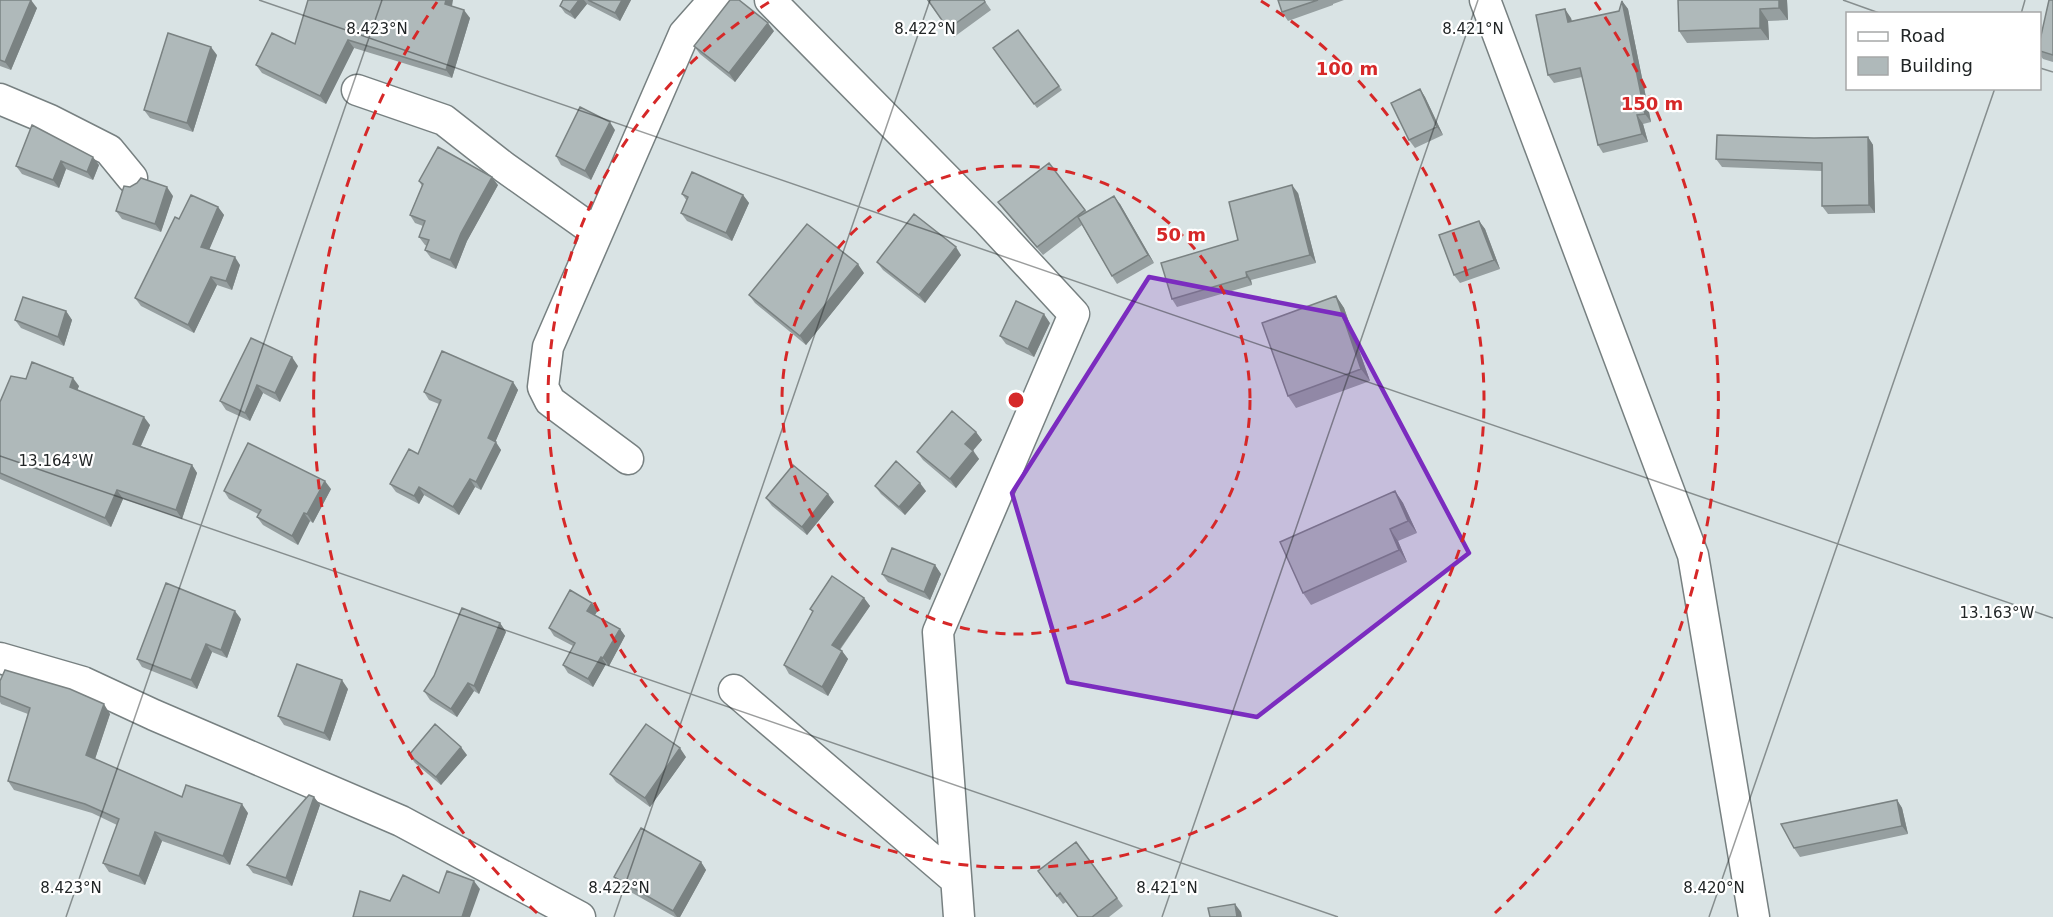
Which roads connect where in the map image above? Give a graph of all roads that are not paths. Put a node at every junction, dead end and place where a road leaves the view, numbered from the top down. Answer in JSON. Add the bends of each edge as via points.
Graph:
{"nodes":[{"id":1,"x":714,"y":0,"type":"edge"},
{"id":2,"x":770,"y":0,"type":"edge"},
{"id":3,"x":1485,"y":0,"type":"edge"},
{"id":4,"x":357,"y":90,"type":"dead end"},
{"id":5,"x":0,"y":99,"type":"edge"},
{"id":6,"x":132,"y":178,"type":"dead end"},
{"id":7,"x":597,"y":233,"type":"junction"},
{"id":8,"x":628,"y":459,"type":"dead end"},
{"id":9,"x":0,"y":658,"type":"edge"},
{"id":10,"x":734,"y":690,"type":"dead end"},
{"id":11,"x":956,"y":880,"type":"junction"},
{"id":12,"x":580,"y":917,"type":"edge"},
{"id":13,"x":959,"y":917,"type":"edge"},
{"id":14,"x":1754,"y":917,"type":"edge"}],
"edges":[{"from":1,"to":7,"type":"street","via":[[684,34]]},
{"from":2,"to":11,"type":"street","via":[[1074,314],[938,632]]},
{"from":3,"to":14,"type":"street","via":[[1693,555]]},
{"from":4,"to":7,"type":"street","via":[[444,120]]},
{"from":5,"to":6,"type":"street","via":[[109,150]]},
{"from":7,"to":8,"type":"street","via":[[548,346],[543,387],[550,401]]},
{"from":9,"to":12,"type":"street","via":[[83,682],[401,821]]},
{"from":10,"to":11,"type":"street"},
{"from":11,"to":13,"type":"street"}]}
